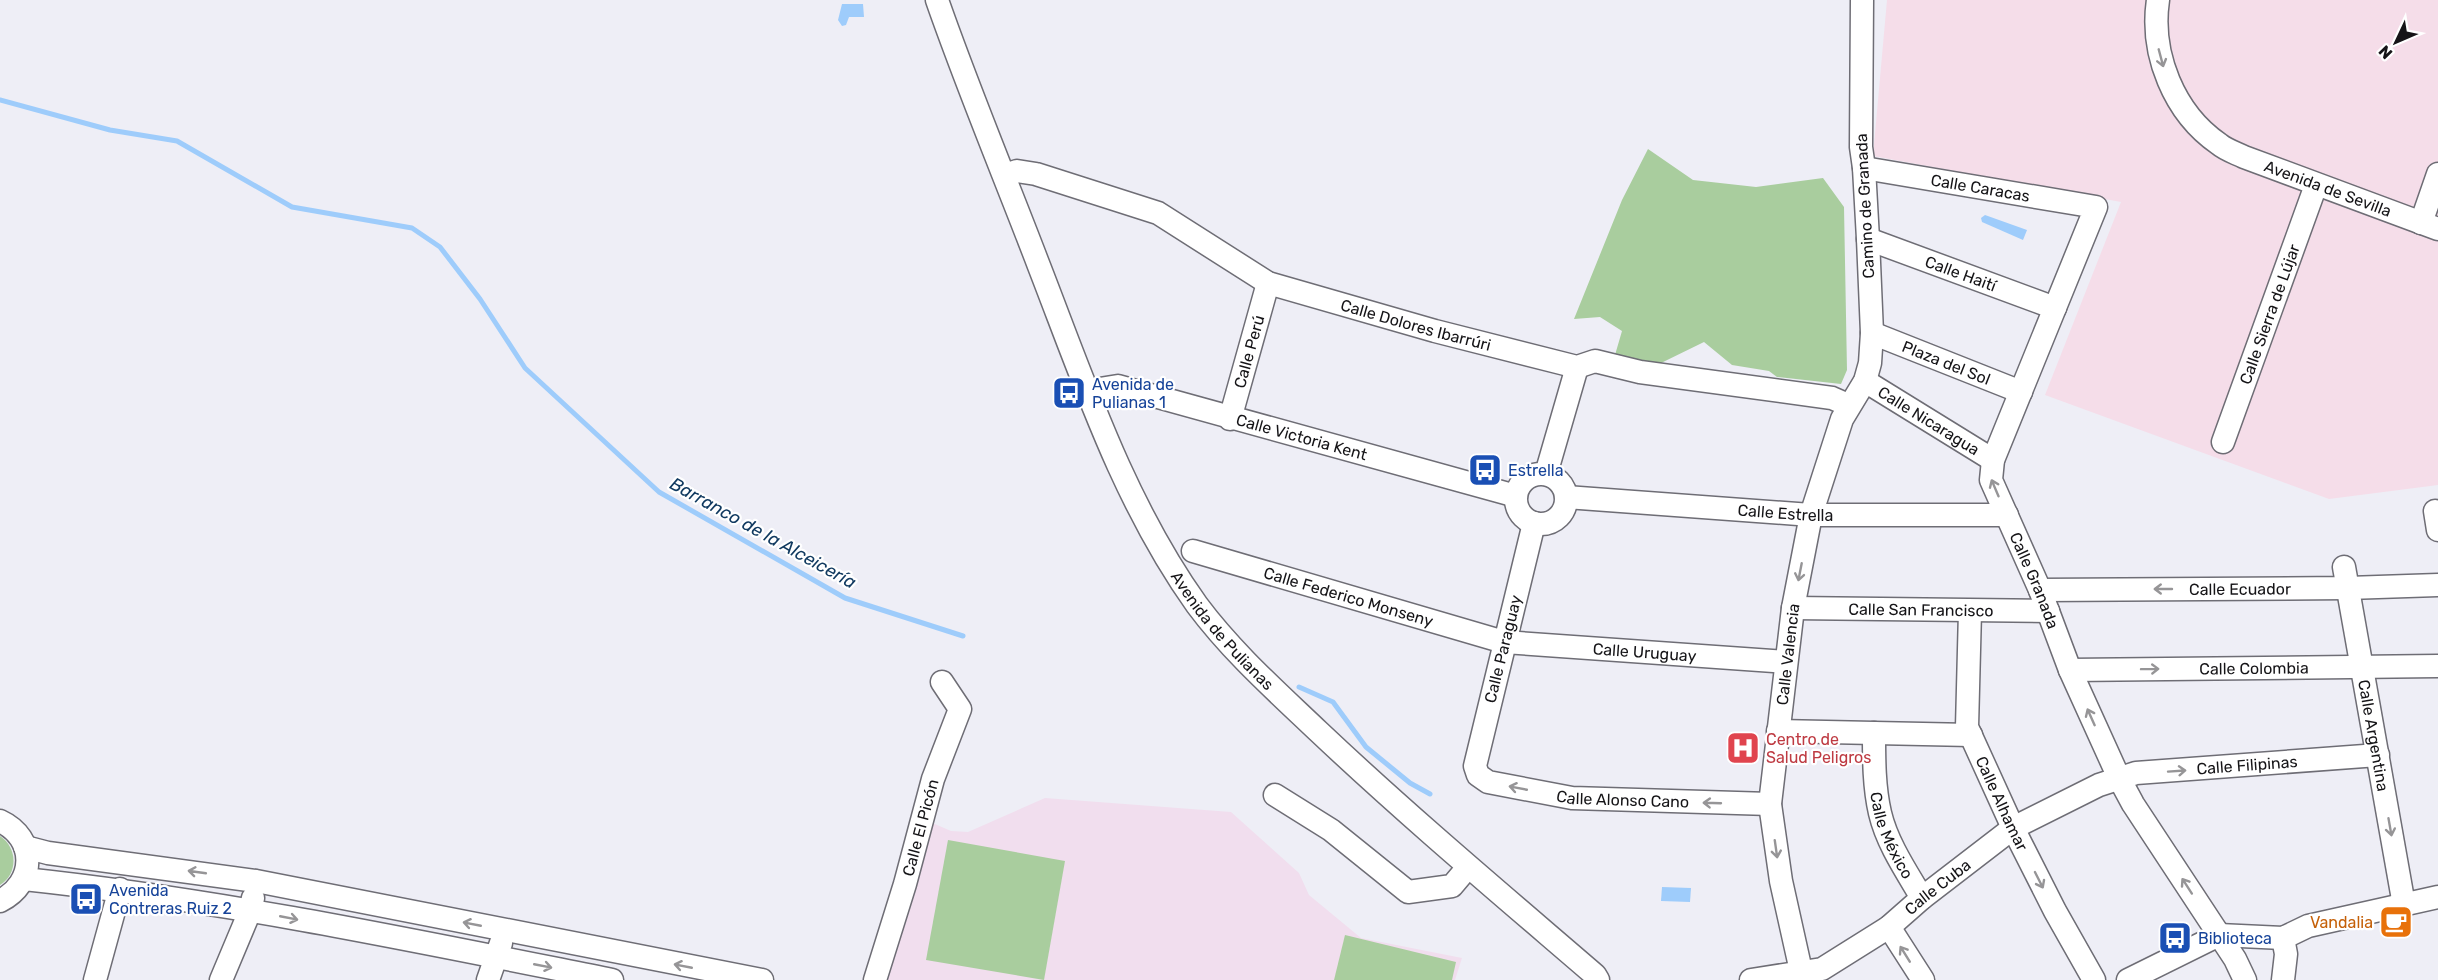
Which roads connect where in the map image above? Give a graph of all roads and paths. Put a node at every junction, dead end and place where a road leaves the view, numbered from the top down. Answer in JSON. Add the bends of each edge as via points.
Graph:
{"nodes":[{"id":1,"x":937,"y":0,"type":"edge"},
{"id":2,"x":1863,"y":0,"type":"edge"},
{"id":3,"x":2158,"y":0,"type":"edge"},
{"id":4,"x":1864,"y":168,"type":"junction"},
{"id":5,"x":2438,"y":174,"type":"edge"},
{"id":6,"x":1005,"y":175,"type":"junction"},
{"id":7,"x":2316,"y":185,"type":"junction"},
{"id":8,"x":2096,"y":207,"type":"joint"},
{"id":9,"x":2429,"y":226,"type":"edge"},
{"id":10,"x":1868,"y":239,"type":"junction"},
{"id":11,"x":1268,"y":283,"type":"junction"},
{"id":12,"x":2055,"y":308,"type":"junction"},
{"id":13,"x":1872,"y":333,"type":"junction"},
{"id":14,"x":1577,"y":367,"type":"junction"},
{"id":15,"x":1865,"y":381,"type":"junction"},
{"id":16,"x":1087,"y":391,"type":"junction"},
{"id":17,"x":2020,"y":392,"type":"junction"},
{"id":18,"x":1848,"y":405,"type":"junction"},
{"id":19,"x":1230,"y":419,"type":"junction"},
{"id":20,"x":2223,"y":442,"type":"dead end"},
{"id":21,"x":1993,"y":460,"type":"junction"},
{"id":22,"x":1546,"y":474,"type":"junction"},
{"id":23,"x":1516,"y":496,"type":"junction"},
{"id":24,"x":1566,"y":497,"type":"junction"},
{"id":25,"x":1811,"y":515,"type":"junction"},
{"id":26,"x":2007,"y":515,"type":"junction"},
{"id":27,"x":1534,"y":523,"type":"junction"},
{"id":28,"x":1192,"y":551,"type":"dead end"},
{"id":29,"x":2346,"y":577,"type":"junction"},
{"id":30,"x":2438,"y":585,"type":"edge"},
{"id":31,"x":2040,"y":590,"type":"junction"},
{"id":32,"x":1793,"y":608,"type":"junction"},
{"id":33,"x":1970,"y":610,"type":"junction"},
{"id":34,"x":2048,"y":612,"type":"junction"},
{"id":35,"x":1504,"y":642,"type":"junction"},
{"id":36,"x":1786,"y":662,"type":"junction"},
{"id":37,"x":2362,"y":666,"type":"junction"},
{"id":38,"x":2438,"y":666,"type":"edge"},
{"id":39,"x":2070,"y":670,"type":"junction"},
{"id":40,"x":942,"y":682,"type":"dead end"},
{"id":41,"x":1778,"y":731,"type":"junction"},
{"id":42,"x":1874,"y":733,"type":"junction"},
{"id":43,"x":1971,"y":735,"type":"junction"},
{"id":44,"x":2378,"y":755,"type":"junction"},
{"id":45,"x":1478,"y":775,"type":"joint"},
{"id":46,"x":2119,"y":778,"type":"junction"},
{"id":47,"x":1275,"y":795,"type":"dead end"},
{"id":48,"x":1770,"y":804,"type":"junction"},
{"id":49,"x":0,"y":821,"type":"edge"},
{"id":50,"x":2013,"y":828,"type":"junction"},
{"id":51,"x":25,"y":847,"type":"junction"},
{"id":52,"x":1468,"y":867,"type":"junction"},
{"id":53,"x":24,"y":879,"type":"junction"},
{"id":54,"x":256,"y":881,"type":"junction"},
{"id":55,"x":120,"y":889,"type":"junction"},
{"id":56,"x":2438,"y":897,"type":"edge"},
{"id":57,"x":1922,"y":898,"type":"junction"},
{"id":58,"x":0,"y":901,"type":"edge"},
{"id":59,"x":2404,"y":905,"type":"junction"},
{"id":60,"x":250,"y":911,"type":"junction"},
{"id":61,"x":1889,"y":927,"type":"junction"},
{"id":62,"x":505,"y":930,"type":"junction"},
{"id":63,"x":2219,"y":935,"type":"junction"},
{"id":64,"x":2283,"y":938,"type":"junction"},
{"id":65,"x":497,"y":957,"type":"junction"},
{"id":66,"x":714,"y":976,"type":"edge"},
{"id":67,"x":1803,"y":977,"type":"edge"},
{"id":68,"x":1602,"y":978,"type":"edge"},
{"id":69,"x":95,"y":980,"type":"edge"},
{"id":70,"x":221,"y":980,"type":"edge"},
{"id":71,"x":488,"y":980,"type":"edge"},
{"id":72,"x":612,"y":980,"type":"edge"},
{"id":73,"x":762,"y":980,"type":"edge"},
{"id":74,"x":875,"y":980,"type":"edge"},
{"id":75,"x":1751,"y":980,"type":"edge"},
{"id":76,"x":1923,"y":980,"type":"edge"},
{"id":77,"x":2094,"y":980,"type":"edge"},
{"id":78,"x":2128,"y":980,"type":"edge"},
{"id":79,"x":2245,"y":980,"type":"edge"},
{"id":80,"x":2283,"y":980,"type":"edge"}],
"edges":[{"from":1,"to":6,"type":"street","name":"Avenida de Pulianas"},
{"from":2,"to":4,"type":"street","name":"Camino de Granada","via":[[1860,126]]},
{"from":3,"to":7,"type":"street","name":"Avenida de Sevilla","one_way":true,"via":[[2157,44],[2166,77],[2192,119],[2219,144],[2244,158]]},
{"from":4,"to":8,"type":"street","name":"Calle Caracas"},
{"from":4,"to":10,"type":"street","name":"Camino de Granada"},
{"from":5,"to":9,"type":"street"},
{"from":6,"to":11,"type":"street","name":"Calle Dolores Ibarrúri","via":[[1017,171],[1036,174],[1158,213]]},
{"from":6,"to":16,"type":"street","name":"Avenida de Pulianas"},
{"from":7,"to":9,"type":"street","name":"Avenida de Sevilla"},
{"from":7,"to":20,"type":"street","name":"Calle Sierra de Lújar"},
{"from":8,"to":12,"type":"street","name":"Calle Granada"},
{"from":10,"to":12,"type":"street","name":"Calle Haití"},
{"from":10,"to":13,"type":"street","name":"Camino de Granada"},
{"from":11,"to":14,"type":"street","name":"Calle Dolores Ibarrúri"},
{"from":11,"to":19,"type":"street","name":"Calle Perú"},
{"from":12,"to":17,"type":"street","name":"Calle Granada"},
{"from":13,"to":15,"type":"street","name":"Camino de Granada"},
{"from":13,"to":17,"type":"street","name":"Plaza del Sol"},
{"from":14,"to":18,"type":"street","name":"Calle Dolores Ibarrúri","via":[[1595,361],[1640,372],[1832,398]]},
{"from":14,"to":22,"type":"street"},
{"from":15,"to":18,"type":"street","name":"Camino de Granada"},
{"from":15,"to":21,"type":"street","name":"Calle Nicaragua"},
{"from":16,"to":19,"type":"street","name":"Calle Victoria Kent","via":[[1118,386]]},
{"from":16,"to":52,"type":"street","name":"Avenida de Pulianas","via":[[1134,501],[1165,558],[1199,607],[1237,653]]},
{"from":17,"to":21,"type":"street","name":"Calle Granada"},
{"from":18,"to":25,"type":"street","name":"Calle Valencia"},
{"from":19,"to":23,"type":"street","name":"Calle Victoria Kent"},
{"from":26,"to":21,"type":"street","name":"Calle Granada","one_way":true,"via":[[1991,480]]},
{"from":22,"to":23,"type":"street","via":[[1527,478]]},
{"from":22,"to":24,"type":"street","via":[[1560,482]]},
{"from":23,"to":27,"type":"street","via":[[1519,511]]},
{"from":24,"to":25,"type":"street","name":"Calle Estrella"},
{"from":24,"to":27,"type":"street","via":[[1559,516],[1545,524]]},
{"from":25,"to":26,"type":"street","name":"Calle Estrella"},
{"from":25,"to":32,"type":"street","name":"Calle Valencia","one_way":true},
{"from":26,"to":31,"type":"street","name":"Calle Granada"},
{"from":27,"to":35,"type":"street","name":"Calle Paraguay"},
{"from":28,"to":35,"type":"street","name":"Calle Federico Monseny"},
{"from":29,"to":30,"type":"street","name":"Calle Ecuador"},
{"from":29,"to":31,"type":"street","name":"Calle Ecuador","one_way":true},
{"from":29,"to":37,"type":"street","name":"Calle Argentina"},
{"from":31,"to":34,"type":"street","name":"Calle Granada"},
{"from":32,"to":33,"type":"street","name":"Calle San Francisco"},
{"from":32,"to":36,"type":"street","name":"Calle Valencia"},
{"from":33,"to":34,"type":"street","name":"Calle San Francisco"},
{"from":33,"to":43,"type":"street","name":"Calle Alhamar","via":[[1967,727]]},
{"from":34,"to":39,"type":"street","name":"Calle Granada"},
{"from":35,"to":36,"type":"street","name":"Calle Uruguay"},
{"from":35,"to":45,"type":"street","name":"Calle Paraguay","via":[[1475,766]]},
{"from":36,"to":41,"type":"street","name":"Calle Valencia"},
{"from":37,"to":38,"type":"street","name":"Calle Colombia"},
{"from":39,"to":37,"type":"street","name":"Calle Colombia","one_way":true},
{"from":37,"to":44,"type":"street","name":"Calle Argentina"},
{"from":46,"to":39,"type":"street","name":"Calle Granada","one_way":true},
{"from":40,"to":74,"type":"street","name":"Calle El Picón","via":[[960,709],[933,779]]},
{"from":41,"to":42,"type":"street"},
{"from":41,"to":48,"type":"street","name":"Calle Valencia"},
{"from":42,"to":43,"type":"street"},
{"from":42,"to":57,"type":"street","name":"Calle México","via":[[1880,815]]},
{"from":43,"to":50,"type":"street","name":"Calle Alhamar"},
{"from":46,"to":44,"type":"street","name":"Calle Filipinas","one_way":true,"via":[[2136,773]]},
{"from":44,"to":59,"type":"street","name":"Calle Argentina","one_way":true},
{"from":48,"to":45,"type":"street","name":"Calle Alonso Cano","one_way":true,"via":[[1572,798],[1488,782]]},
{"from":46,"to":50,"type":"street","name":"Calle Cuba"},
{"from":63,"to":46,"type":"street","name":"Calle Granada","one_way":true},
{"from":47,"to":52,"type":"street","via":[[1331,830],[1408,892],[1452,886]]},
{"from":48,"to":67,"type":"street","name":"Calle Valencia","one_way":true,"via":[[1781,881]]},
{"from":49,"to":51,"type":"street","via":[[18,834]]},
{"from":50,"to":57,"type":"street","name":"Calle Cuba"},
{"from":50,"to":77,"type":"street","name":"Calle Alhamar","one_way":true},
{"from":51,"to":53,"type":"street","via":[[28,865]]},
{"from":54,"to":51,"type":"street","one_way":true},
{"from":52,"to":68,"type":"street","name":"Avenida de Pulianas"},
{"from":53,"to":55,"type":"street"},
{"from":53,"to":58,"type":"street"},
{"from":54,"to":60,"type":"street"},
{"from":62,"to":54,"type":"street","one_way":true},
{"from":55,"to":60,"type":"street"},
{"from":55,"to":69,"type":"street"},
{"from":56,"to":59,"type":"street"},
{"from":57,"to":61,"type":"street","name":"Calle Cuba"},
{"from":59,"to":64,"type":"street","via":[[2308,926]]},
{"from":60,"to":65,"type":"street","one_way":true},
{"from":60,"to":70,"type":"street"},
{"from":61,"to":67,"type":"street","name":"Calle Cuba"},
{"from":76,"to":61,"type":"street","one_way":true},
{"from":62,"to":65,"type":"street"},
{"from":66,"to":62,"type":"street","one_way":true},
{"from":63,"to":64,"type":"street"},
{"from":63,"to":78,"type":"street"},
{"from":63,"to":79,"type":"street","name":"Calle Granada"},
{"from":64,"to":80,"type":"street"},
{"from":65,"to":71,"type":"street"},
{"from":65,"to":72,"type":"street","one_way":true},
{"from":66,"to":73,"type":"street"},
{"from":67,"to":75,"type":"street","name":"Calle Cuba"}]}
